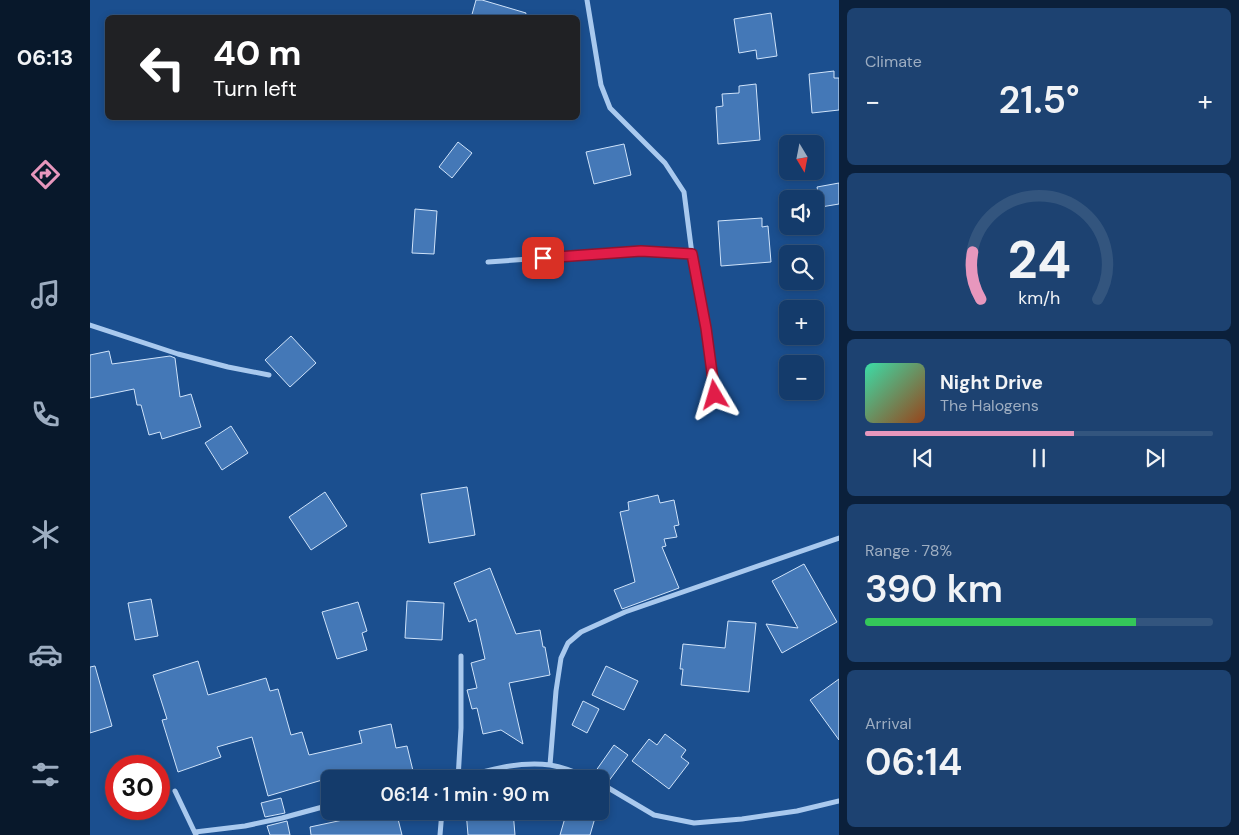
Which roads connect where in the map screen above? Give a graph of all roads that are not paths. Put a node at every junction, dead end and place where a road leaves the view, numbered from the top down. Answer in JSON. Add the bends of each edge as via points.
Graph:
{"nodes":[{"id":1,"x":587,"y":0,"type":"edge"},
{"id":2,"x":692,"y":254,"type":"junction"},
{"id":3,"x":488,"y":262,"type":"dead end"},
{"id":4,"x":90,"y":325,"type":"edge"},
{"id":5,"x":269,"y":375,"type":"dead end"},
{"id":6,"x":715,"y":395,"type":"dead end"},
{"id":7,"x":839,"y":538,"type":"edge"},
{"id":8,"x":461,"y":656,"type":"dead end"},
{"id":9,"x":550,"y":765,"type":"junction"},
{"id":10,"x":459,"y":770,"type":"edge"},
{"id":11,"x":488,"y":770,"type":"edge"},
{"id":12,"x":568,"y":770,"type":"edge"},
{"id":13,"x":609,"y":788,"type":"edge"},
{"id":14,"x":175,"y":790,"type":"dead end"},
{"id":15,"x":839,"y":801,"type":"edge"},
{"id":16,"x":321,"y":807,"type":"edge"},
{"id":17,"x":441,"y":820,"type":"edge"},
{"id":18,"x":196,"y":834,"type":"edge"},
{"id":19,"x":440,"y":835,"type":"edge"}],
"edges":[{"from":1,"to":2,"type":"street","via":[[601,85],[610,108],[665,163],[684,192]]},
{"from":2,"to":3,"type":"street","via":[[641,251]]},
{"from":2,"to":6,"type":"street"},
{"from":4,"to":5,"type":"street","via":[[228,368]]},
{"from":7,"to":9,"type":"street","via":[[625,612],[581,632],[568,643],[561,658]]},
{"from":8,"to":10,"type":"street"},
{"from":9,"to":11,"type":"street"},
{"from":9,"to":12,"type":"street"},
{"from":13,"to":15,"type":"street","via":[[654,815],[694,823],[796,811]]},
{"from":14,"to":18,"type":"street"},
{"from":16,"to":18,"type":"street"},
{"from":17,"to":19,"type":"street"}]}
